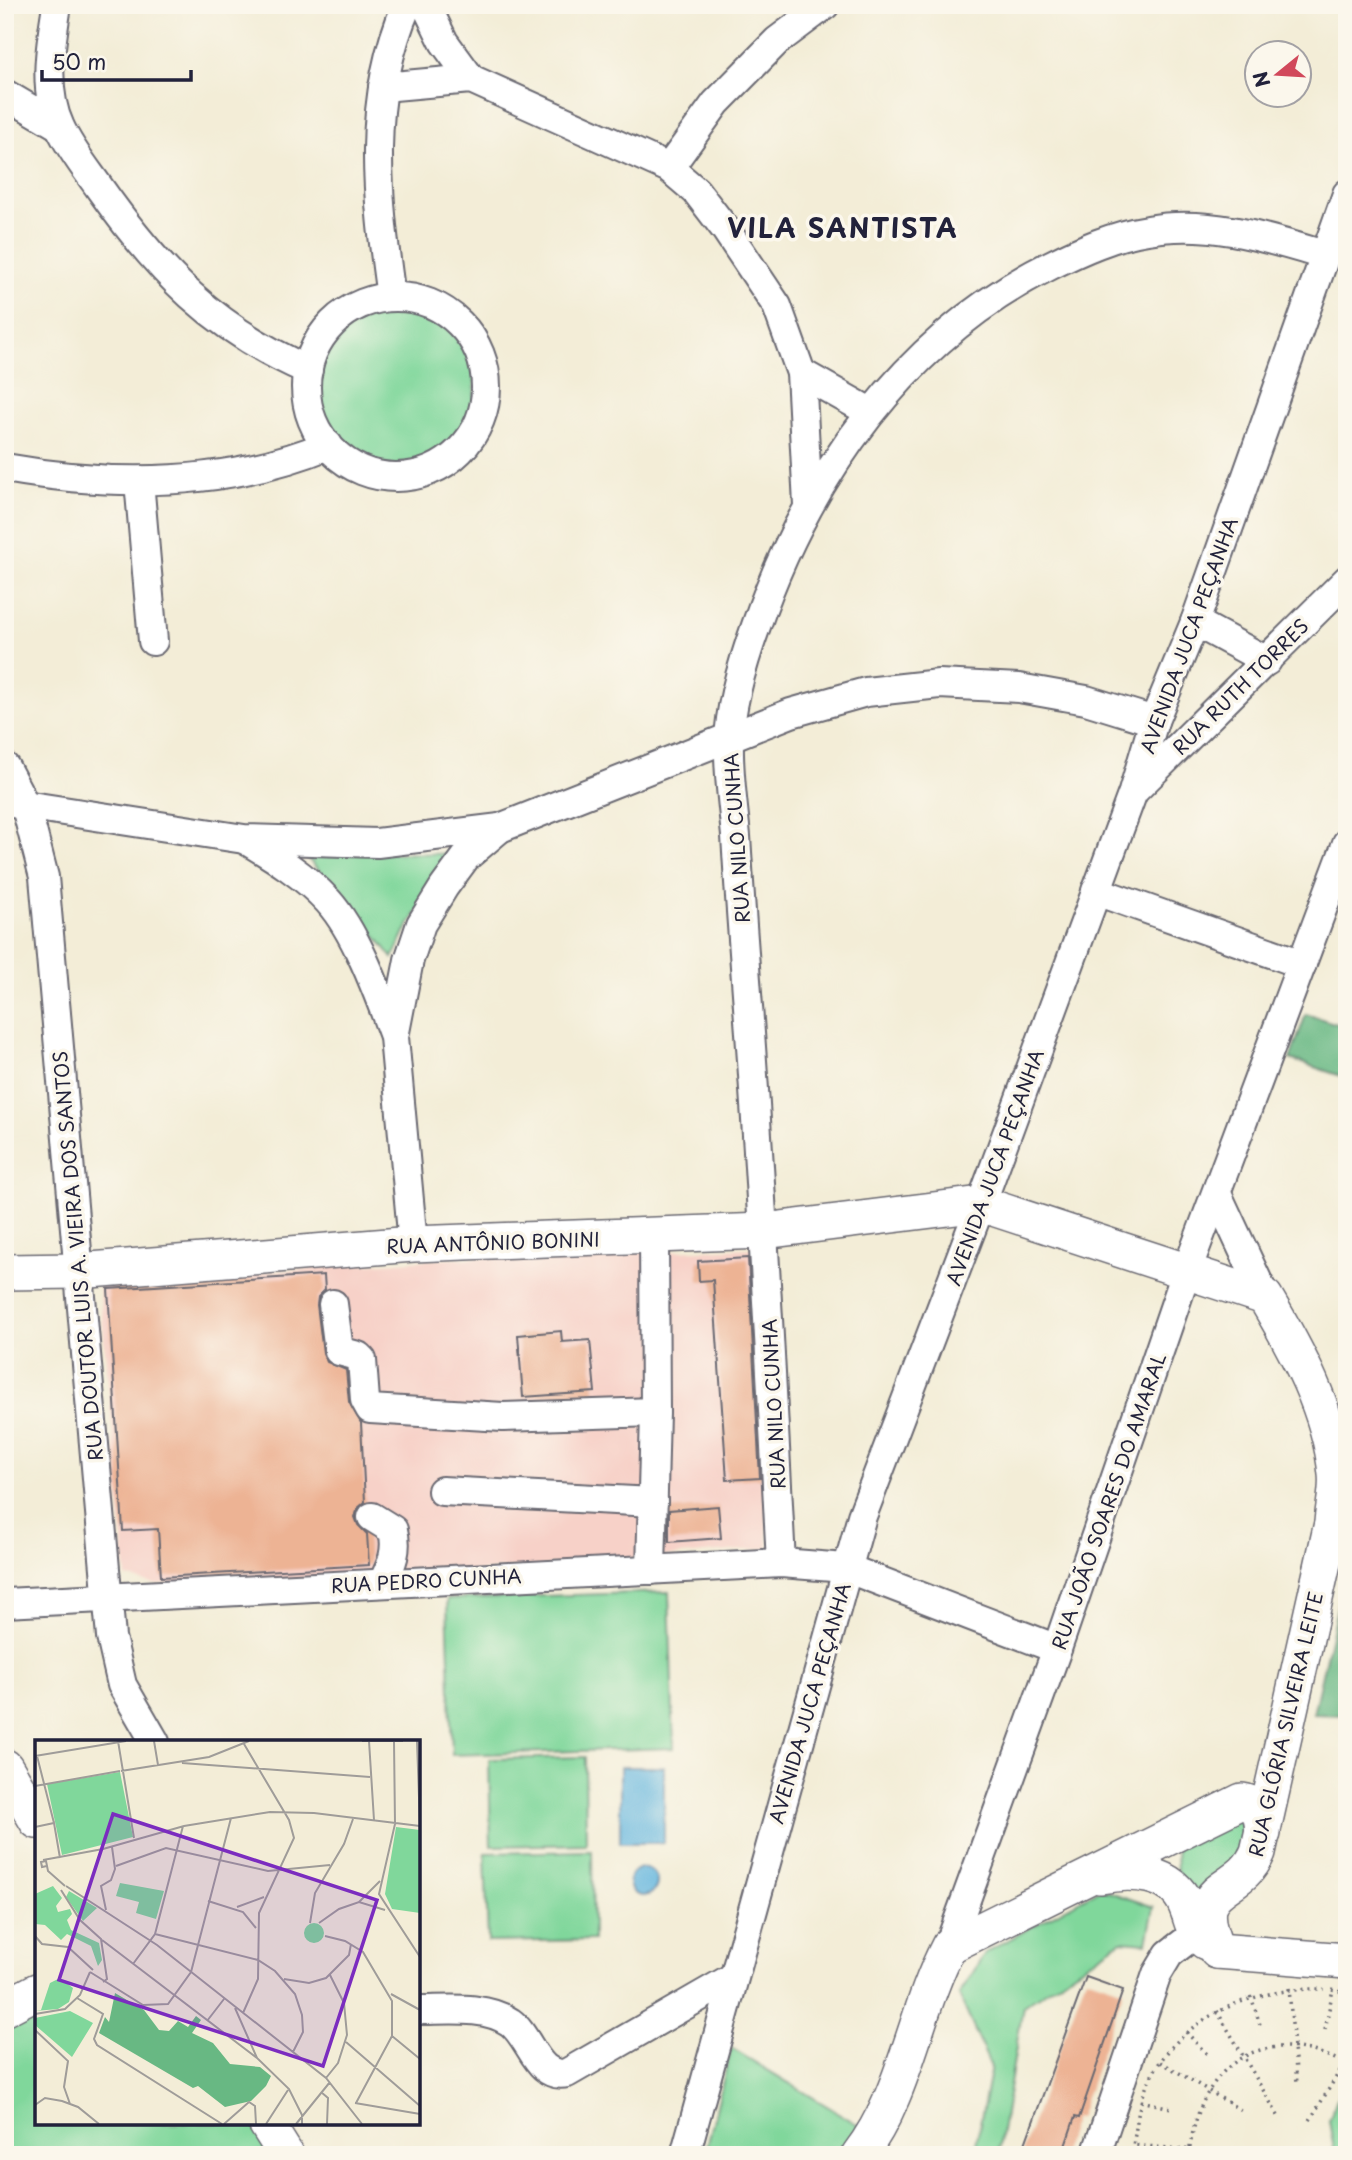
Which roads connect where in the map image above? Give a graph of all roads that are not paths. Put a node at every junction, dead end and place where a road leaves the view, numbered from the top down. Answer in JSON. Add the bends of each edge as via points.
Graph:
{"nodes":[{"id":1,"x":57,"y":5,"type":"edge"},
{"id":2,"x":407,"y":5,"type":"edge"},
{"id":3,"x":426,"y":5,"type":"edge"},
{"id":4,"x":825,"y":5,"type":"edge"},
{"id":5,"x":48,"y":62,"type":"junction"},
{"id":6,"x":471,"y":79,"type":"junction"},
{"id":7,"x":383,"y":87,"type":"junction"},
{"id":8,"x":5,"y":92,"type":"edge"},
{"id":9,"x":59,"y":126,"type":"junction"},
{"id":10,"x":669,"y":168,"type":"junction"},
{"id":11,"x":1347,"y":194,"type":"edge"},
{"id":12,"x":1324,"y":255,"type":"junction"},
{"id":13,"x":391,"y":297,"type":"junction"},
{"id":14,"x":308,"y":370,"type":"junction"},
{"id":15,"x":801,"y":373,"type":"junction"},
{"id":16,"x":870,"y":412,"type":"junction"},
{"id":17,"x":328,"y":445,"type":"junction"},
{"id":18,"x":5,"y":468,"type":"edge"},
{"id":19,"x":139,"y":481,"type":"junction"},
{"id":20,"x":808,"y":505,"type":"junction"},
{"id":21,"x":1347,"y":580,"type":"edge"},
{"id":22,"x":1195,"y":622,"type":"junction"},
{"id":23,"x":153,"y":641,"type":"dead end"},
{"id":24,"x":1267,"y":661,"type":"junction"},
{"id":25,"x":1154,"y":721,"type":"junction"},
{"id":26,"x":729,"y":740,"type":"junction"},
{"id":27,"x":5,"y":768,"type":"edge"},
{"id":28,"x":1133,"y":792,"type":"junction"},
{"id":29,"x":16,"y":804,"type":"edge"},
{"id":30,"x":500,"y":828,"type":"junction"},
{"id":31,"x":244,"y":839,"type":"junction"},
{"id":32,"x":1347,"y":843,"type":"edge"},
{"id":33,"x":1096,"y":891,"type":"junction"},
{"id":34,"x":409,"y":960,"type":"junction"},
{"id":35,"x":1302,"y":964,"type":"junction"},
{"id":36,"x":370,"y":972,"type":"junction"},
{"id":37,"x":394,"y":1037,"type":"junction"},
{"id":38,"x":1217,"y":1194,"type":"junction"},
{"id":39,"x":981,"y":1205,"type":"junction"},
{"id":40,"x":764,"y":1231,"type":"junction"},
{"id":41,"x":654,"y":1235,"type":"junction"},
{"id":42,"x":413,"y":1244,"type":"junction"},
{"id":43,"x":78,"y":1271,"type":"junction"},
{"id":44,"x":5,"y":1272,"type":"edge"},
{"id":45,"x":1186,"y":1273,"type":"junction"},
{"id":46,"x":1265,"y":1297,"type":"junction"},
{"id":47,"x":333,"y":1304,"type":"dead end"},
{"id":48,"x":655,"y":1412,"type":"junction"},
{"id":49,"x":442,"y":1491,"type":"dead end"},
{"id":50,"x":653,"y":1502,"type":"junction"},
{"id":51,"x":372,"y":1517,"type":"dead end"},
{"id":52,"x":781,"y":1563,"type":"junction"},
{"id":53,"x":846,"y":1568,"type":"junction"},
{"id":54,"x":651,"y":1570,"type":"junction"},
{"id":55,"x":383,"y":1582,"type":"junction"},
{"id":56,"x":107,"y":1596,"type":"junction"},
{"id":57,"x":5,"y":1603,"type":"edge"},
{"id":58,"x":1057,"y":1649,"type":"junction"},
{"id":59,"x":154,"y":1740,"type":"edge"},
{"id":60,"x":5,"y":1766,"type":"edge"},
{"id":61,"x":35,"y":1818,"type":"edge"},
{"id":62,"x":1182,"y":1829,"type":"junction"},
{"id":63,"x":1263,"y":1833,"type":"junction"},
{"id":64,"x":1066,"y":1886,"type":"junction"},
{"id":65,"x":1178,"y":1891,"type":"junction"},
{"id":66,"x":1214,"y":1894,"type":"junction"},
{"id":67,"x":1206,"y":1942,"type":"junction"},
{"id":68,"x":948,"y":1946,"type":"junction"},
{"id":69,"x":1340,"y":1975,"type":"edge"},
{"id":70,"x":732,"y":1978,"type":"junction"},
{"id":71,"x":35,"y":1992,"type":"edge"},
{"id":72,"x":5,"y":2008,"type":"edge"},
{"id":73,"x":420,"y":2010,"type":"edge"},
{"id":74,"x":267,"y":2125,"type":"edge"},
{"id":75,"x":286,"y":2155,"type":"edge"},
{"id":76,"x":685,"y":2155,"type":"edge"},
{"id":77,"x":859,"y":2155,"type":"edge"},
{"id":78,"x":1096,"y":2155,"type":"edge"}],
"edges":[{"from":1,"to":5,"type":"street"},
{"from":2,"to":7,"type":"street","via":[[392,40]]},
{"from":3,"to":6,"type":"street","via":[[444,42]]},
{"from":4,"to":10,"type":"street","via":[[777,41],[716,103]]},
{"from":5,"to":8,"type":"street"},
{"from":5,"to":9,"type":"street"},
{"from":6,"to":7,"type":"street"},
{"from":6,"to":10,"type":"street"},
{"from":7,"to":13,"type":"street","via":[[376,136],[378,193]]},
{"from":8,"to":9,"type":"street"},
{"from":9,"to":14,"type":"street","via":[[122,220],[158,264],[226,325],[262,350]]},
{"from":10,"to":15,"type":"street","via":[[696,191],[751,264],[777,306]]},
{"from":11,"to":12,"type":"street","name":"AVENIDA JUCA PEÇANHA"},
{"from":12,"to":16,"type":"street","name":"RUA NILO CUNHA","via":[[1259,236],[1200,227],[1149,229],[1106,241],[1025,278],[985,303],[939,338]]},
{"from":12,"to":22,"type":"street","name":"AVENIDA JUCA PEÇANHA"},
{"from":13,"to":14,"type":"street","via":[[362,303],[337,319],[318,342]]},
{"from":13,"to":17,"type":"street","via":[[422,300],[450,314],[471,336],[484,365],[486,395],[478,425],[461,451],[436,469],[407,477],[376,475],[348,463]]},
{"from":14,"to":17,"type":"street","via":[[310,410]]},
{"from":15,"to":16,"type":"street"},
{"from":15,"to":20,"type":"street"},
{"from":16,"to":20,"type":"street","name":"RUA NILO CUNHA"},
{"from":17,"to":19,"type":"street","via":[[294,459],[233,473]]},
{"from":18,"to":19,"type":"street"},
{"from":19,"to":23,"type":"street"},
{"from":20,"to":26,"type":"street","name":"RUA NILO CUNHA","via":[[770,585],[744,659]]},
{"from":21,"to":24,"type":"street","name":"RUA RUTH TORRES"},
{"from":22,"to":24,"type":"street"},
{"from":22,"to":25,"type":"street","name":"AVENIDA JUCA PEÇANHA"},
{"from":24,"to":28,"type":"street","name":"RUA RUTH TORRES"},
{"from":25,"to":26,"type":"street","via":[[1086,700],[939,684],[866,692],[791,713]]},
{"from":25,"to":28,"type":"street","name":"AVENIDA JUCA PEÇANHA"},
{"from":26,"to":30,"type":"street"},
{"from":26,"to":40,"type":"street","name":"RUA NILO CUNHA"},
{"from":27,"to":29,"type":"street","name":"RUA DOUTOR LUIS A. VIEIRA DOS SANTOS"},
{"from":28,"to":33,"type":"street","name":"AVENIDA JUCA PEÇANHA"},
{"from":29,"to":31,"type":"street"},
{"from":29,"to":43,"type":"street","name":"RUA DOUTOR LUIS A. VIEIRA DOS SANTOS","via":[[44,877]]},
{"from":30,"to":31,"type":"street","via":[[377,843]]},
{"from":30,"to":34,"type":"street","via":[[466,857],[443,887],[421,924]]},
{"from":31,"to":36,"type":"street","via":[[291,867],[329,903]]},
{"from":32,"to":35,"type":"street","name":"RUA JOÃO SOARES DO AMARAL"},
{"from":33,"to":35,"type":"street"},
{"from":33,"to":39,"type":"street","name":"AVENIDA JUCA PEÇANHA"},
{"from":34,"to":36,"type":"street","via":[[392,975]]},
{"from":34,"to":37,"type":"street"},
{"from":35,"to":38,"type":"street","name":"RUA JOÃO SOARES DO AMARAL"},
{"from":36,"to":37,"type":"street"},
{"from":37,"to":42,"type":"street"},
{"from":38,"to":45,"type":"street","name":"RUA JOÃO SOARES DO AMARAL"},
{"from":38,"to":46,"type":"street"},
{"from":39,"to":40,"type":"main road","name":"RUA ANTÔNIO BONINI"},
{"from":39,"to":45,"type":"main road"},
{"from":39,"to":53,"type":"street","name":"AVENIDA JUCA PEÇANHA"},
{"from":40,"to":41,"type":"main road","name":"RUA ANTÔNIO BONINI"},
{"from":40,"to":52,"type":"street","name":"RUA NILO CUNHA"},
{"from":41,"to":42,"type":"main road","name":"RUA ANTÔNIO BONINI"},
{"from":41,"to":48,"type":"street"},
{"from":42,"to":43,"type":"main road","name":"RUA ANTÔNIO BONINI"},
{"from":43,"to":44,"type":"main road","name":"RUA ANTÔNIO BONINI"},
{"from":43,"to":56,"type":"street","name":"RUA DOUTOR LUIS A. VIEIRA DOS SANTOS"},
{"from":45,"to":46,"type":"main road"},
{"from":45,"to":58,"type":"street","name":"RUA JOÃO SOARES DO AMARAL"},
{"from":46,"to":63,"type":"main road","name":"RUA GLÓRIA SILVEIRA LEITE","via":[[1312,1389],[1328,1431],[1336,1476],[1332,1523]]},
{"from":47,"to":48,"type":"street","via":[[339,1352],[362,1360],[370,1409],[503,1417]]},
{"from":48,"to":50,"type":"street"},
{"from":49,"to":50,"type":"street"},
{"from":50,"to":54,"type":"street"},
{"from":51,"to":55,"type":"street","via":[[393,1530],[396,1544]]},
{"from":52,"to":53,"type":"street","name":"RUA PEDRO CUNHA"},
{"from":52,"to":54,"type":"street","name":"RUA PEDRO CUNHA"},
{"from":53,"to":58,"type":"street","name":"RUA PEDRO CUNHA"},
{"from":53,"to":70,"type":"street","name":"AVENIDA JUCA PEÇANHA"},
{"from":54,"to":55,"type":"street","name":"RUA PEDRO CUNHA"},
{"from":55,"to":56,"type":"street","name":"RUA PEDRO CUNHA"},
{"from":56,"to":57,"type":"street","name":"RUA PEDRO CUNHA"},
{"from":56,"to":59,"type":"street","name":"RUA DOUTOR LUIS A. VIEIRA DOS SANTOS","via":[[122,1685]]},
{"from":58,"to":68,"type":"street","name":"RUA JOÃO SOARES DO AMARAL"},
{"from":60,"to":61,"type":"main road"},
{"from":62,"to":63,"type":"main road","via":[[1242,1801],[1259,1810]]},
{"from":62,"to":64,"type":"main road"},
{"from":62,"to":65,"type":"main road","via":[[1164,1854],[1164,1868]]},
{"from":63,"to":66,"type":"main road","name":"RUA GLÓRIA SILVEIRA LEITE","via":[[1253,1864]]},
{"from":64,"to":65,"type":"main road","via":[[1118,1872],[1142,1873]]},
{"from":64,"to":68,"type":"main road"},
{"from":65,"to":66,"type":"main road","via":[[1189,1897]]},
{"from":65,"to":67,"type":"main road"},
{"from":66,"to":67,"type":"main road"},
{"from":67,"to":69,"type":"main road"},
{"from":67,"to":78,"type":"street","via":[[1169,1954],[1157,1974]]},
{"from":68,"to":77,"type":"main road","name":"RUA JOÃO SOARES DO AMARAL","via":[[891,2097]]},
{"from":70,"to":73,"type":"street","via":[[558,2075],[548,2071],[510,2022],[480,2012]]},
{"from":70,"to":76,"type":"street","name":"AVENIDA JUCA PEÇANHA"},
{"from":71,"to":72,"type":"main road"},
{"from":74,"to":75,"type":"main road"}]}
